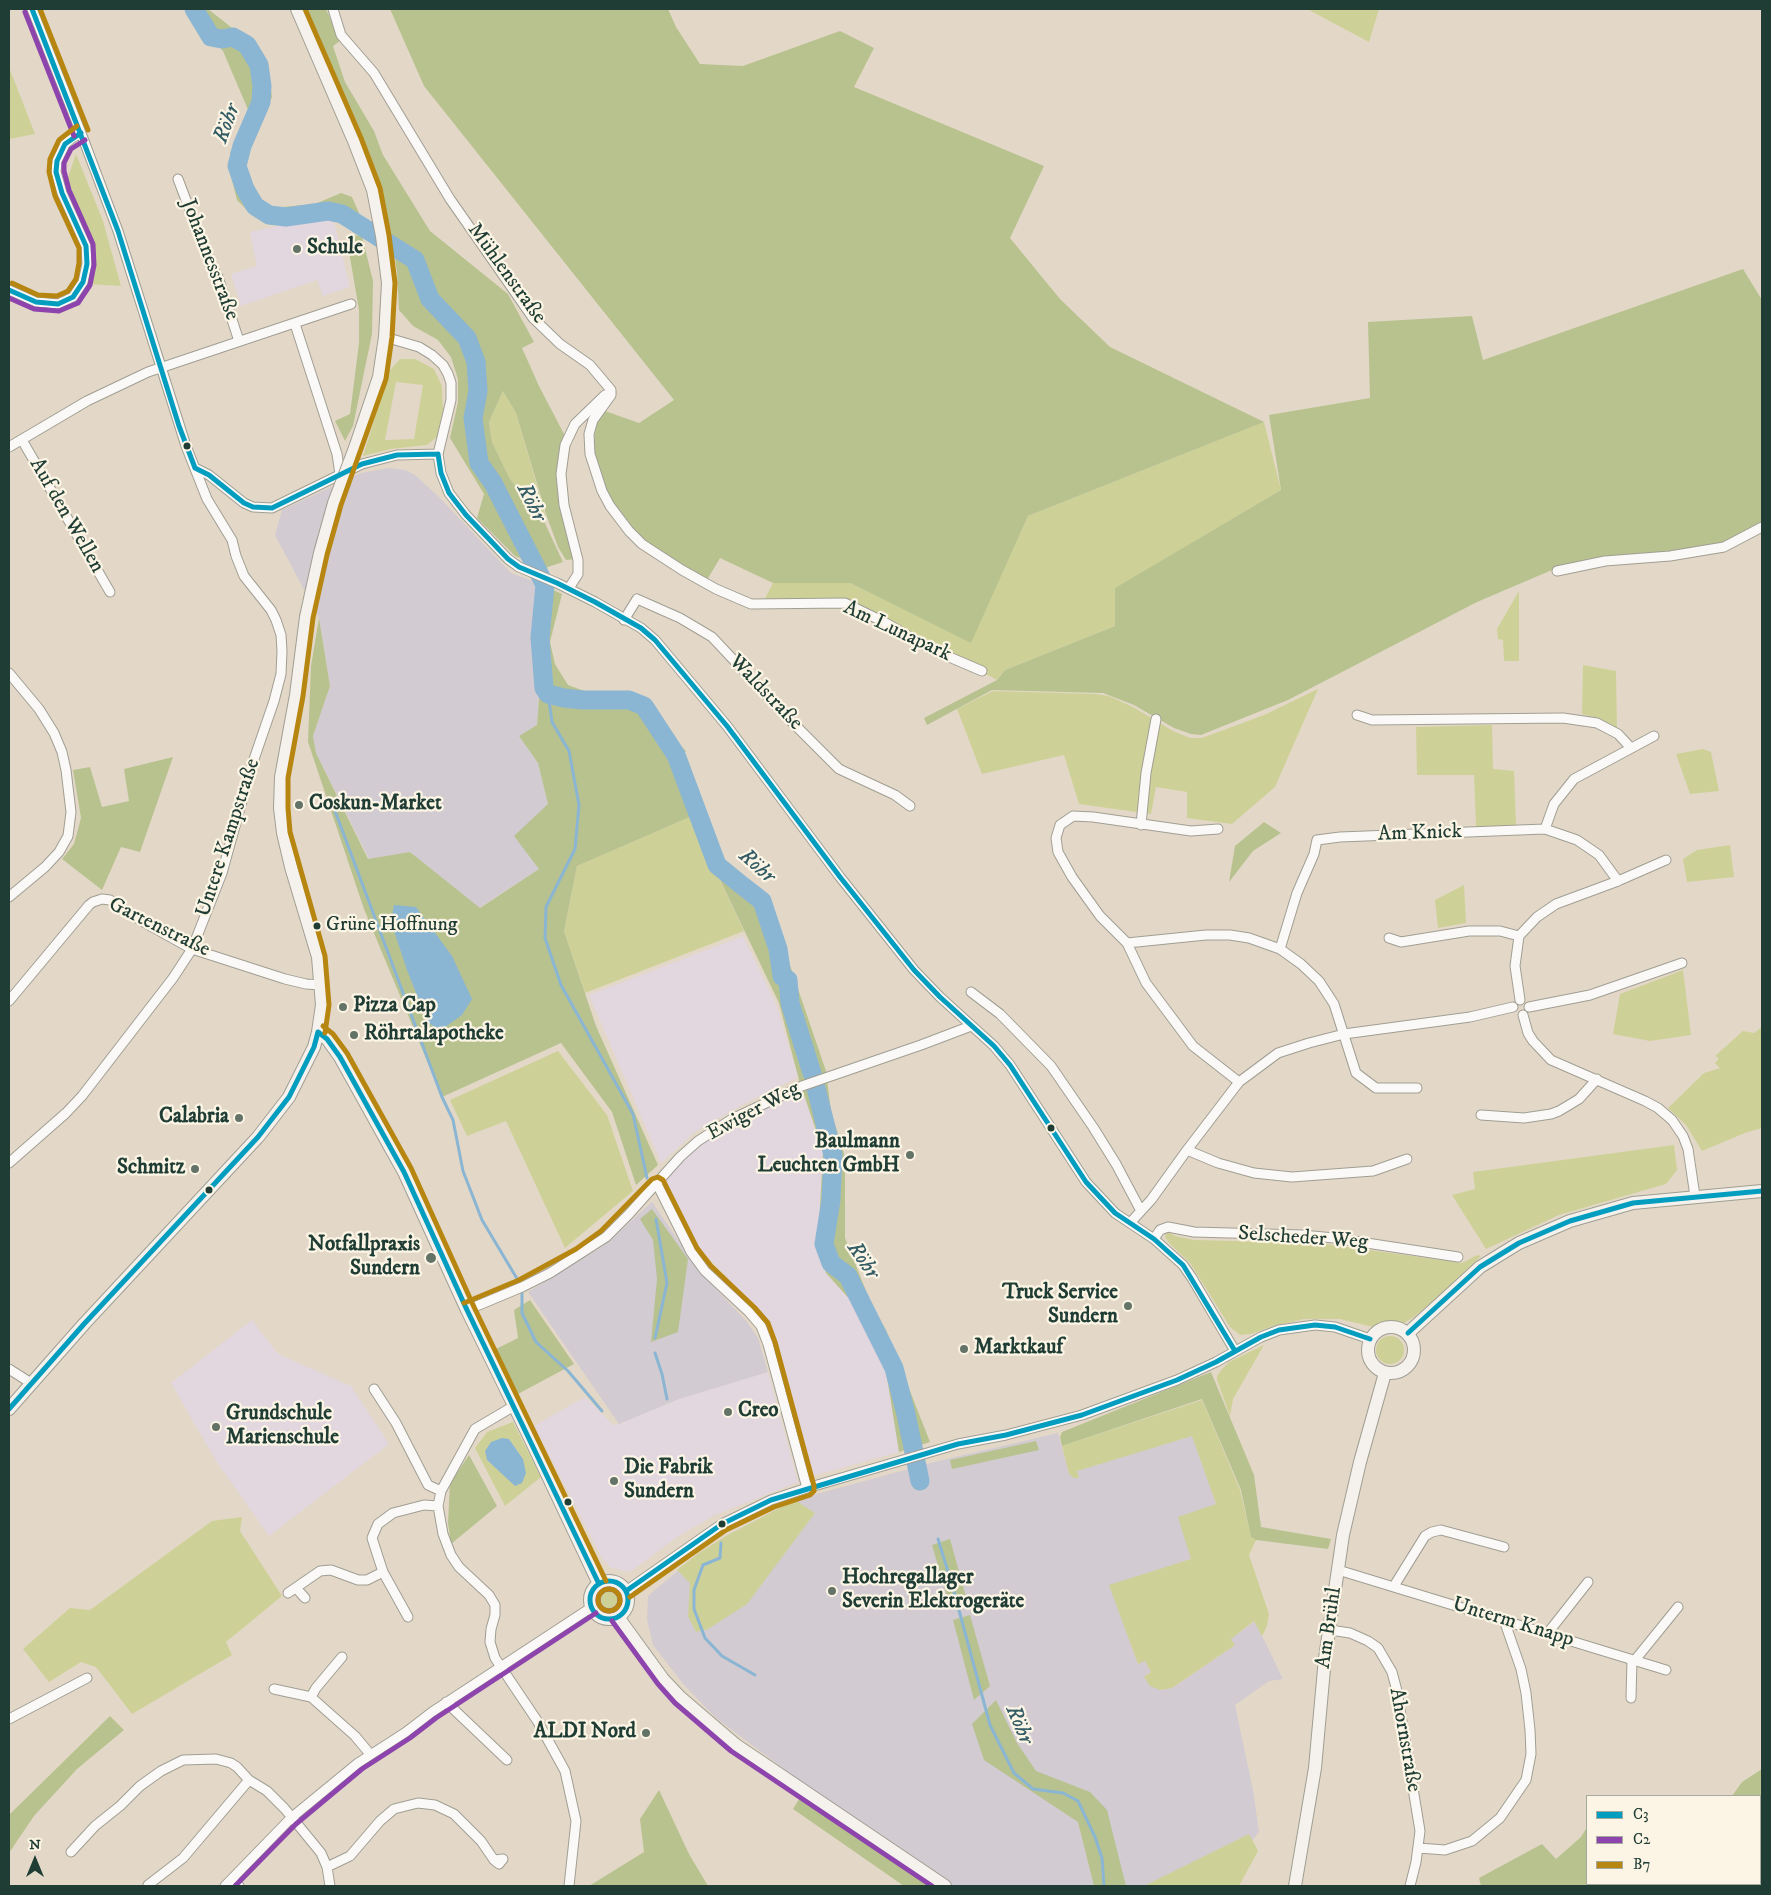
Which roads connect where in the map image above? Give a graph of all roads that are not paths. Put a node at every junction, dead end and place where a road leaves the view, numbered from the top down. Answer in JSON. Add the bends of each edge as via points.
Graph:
{"nodes":[{"id":1,"x":32,"y":9,"type":"edge"},
{"id":2,"x":297,"y":9,"type":"edge"},
{"id":3,"x":333,"y":9,"type":"edge"},
{"id":4,"x":81,"y":133,"type":"junction"},
{"id":5,"x":178,"y":179,"type":"dead end"},
{"id":6,"x":9,"y":290,"type":"edge"},
{"id":7,"x":351,"y":304,"type":"dead end"},
{"id":8,"x":295,"y":324,"type":"junction"},
{"id":9,"x":385,"y":337,"type":"junction"},
{"id":10,"x":239,"y":341,"type":"junction"},
{"id":11,"x":161,"y":368,"type":"junction"},
{"id":12,"x":611,"y":390,"type":"junction"},
{"id":13,"x":22,"y":440,"type":"junction"},
{"id":14,"x":9,"y":447,"type":"edge"},
{"id":15,"x":438,"y":454,"type":"junction"},
{"id":16,"x":195,"y":468,"type":"junction"},
{"id":17,"x":340,"y":474,"type":"junction"},
{"id":18,"x":1762,"y":527,"type":"edge"},
{"id":19,"x":1557,"y":571,"type":"dead end"},
{"id":20,"x":569,"y":588,"type":"junction"},
{"id":21,"x":110,"y":592,"type":"dead end"},
{"id":22,"x":624,"y":620,"type":"junction"},
{"id":23,"x":982,"y":672,"type":"dead end"},
{"id":24,"x":9,"y":674,"type":"edge"},
{"id":25,"x":1357,"y":714,"type":"dead end"},
{"id":26,"x":1156,"y":719,"type":"dead end"},
{"id":27,"x":1654,"y":736,"type":"dead end"},
{"id":28,"x":1631,"y":748,"type":"junction"},
{"id":29,"x":910,"y":806,"type":"dead end"},
{"id":30,"x":1141,"y":825,"type":"junction"},
{"id":31,"x":1218,"y":829,"type":"dead end"},
{"id":32,"x":1545,"y":829,"type":"junction"},
{"id":33,"x":1666,"y":860,"type":"dead end"},
{"id":34,"x":1618,"y":881,"type":"junction"},
{"id":35,"x":9,"y":897,"type":"edge"},
{"id":36,"x":1519,"y":936,"type":"junction"},
{"id":37,"x":1389,"y":938,"type":"dead end"},
{"id":38,"x":1127,"y":943,"type":"junction"},
{"id":39,"x":192,"y":948,"type":"junction"},
{"id":40,"x":1280,"y":949,"type":"junction"},
{"id":41,"x":1682,"y":963,"type":"dead end"},
{"id":42,"x":322,"y":985,"type":"junction"},
{"id":43,"x":971,"y":992,"type":"dead end"},
{"id":44,"x":1520,"y":1000,"type":"junction"},
{"id":45,"x":9,"y":1001,"type":"edge"},
{"id":46,"x":1513,"y":1007,"type":"junction"},
{"id":47,"x":1529,"y":1007,"type":"junction"},
{"id":48,"x":1523,"y":1015,"type":"junction"},
{"id":49,"x":970,"y":1026,"type":"junction"},
{"id":50,"x":318,"y":1032,"type":"junction"},
{"id":51,"x":1344,"y":1034,"type":"junction"},
{"id":52,"x":1597,"y":1079,"type":"junction"},
{"id":53,"x":1239,"y":1082,"type":"junction"},
{"id":54,"x":1416,"y":1088,"type":"dead end"},
{"id":55,"x":1481,"y":1115,"type":"dead end"},
{"id":56,"x":1187,"y":1150,"type":"junction"},
{"id":57,"x":1407,"y":1159,"type":"dead end"},
{"id":58,"x":9,"y":1163,"type":"edge"},
{"id":59,"x":657,"y":1184,"type":"junction"},
{"id":60,"x":1762,"y":1191,"type":"edge"},
{"id":61,"x":1695,"y":1196,"type":"junction"},
{"id":62,"x":1141,"y":1211,"type":"junction"},
{"id":63,"x":1130,"y":1223,"type":"junction"},
{"id":64,"x":1154,"y":1239,"type":"junction"},
{"id":65,"x":1458,"y":1257,"type":"dead end"},
{"id":66,"x":467,"y":1310,"type":"junction"},
{"id":67,"x":1408,"y":1333,"type":"junction"},
{"id":68,"x":1370,"y":1339,"type":"junction"},
{"id":69,"x":1235,"y":1351,"type":"junction"},
{"id":70,"x":9,"y":1369,"type":"edge"},
{"id":71,"x":1385,"y":1373,"type":"junction"},
{"id":72,"x":31,"y":1383,"type":"junction"},
{"id":73,"x":374,"y":1389,"type":"dead end"},
{"id":74,"x":514,"y":1406,"type":"junction"},
{"id":75,"x":9,"y":1409,"type":"edge"},
{"id":76,"x":808,"y":1488,"type":"junction"},
{"id":77,"x":441,"y":1491,"type":"junction"},
{"id":78,"x":438,"y":1506,"type":"junction"},
{"id":79,"x":1504,"y":1548,"type":"dead end"},
{"id":80,"x":1338,"y":1570,"type":"junction"},
{"id":81,"x":383,"y":1572,"type":"junction"},
{"id":82,"x":1588,"y":1582,"type":"dead end"},
{"id":83,"x":599,"y":1584,"type":"junction"},
{"id":84,"x":1394,"y":1586,"type":"junction"},
{"id":85,"x":296,"y":1588,"type":"junction"},
{"id":86,"x":626,"y":1591,"type":"junction"},
{"id":87,"x":288,"y":1594,"type":"dead end"},
{"id":88,"x":305,"y":1598,"type":"dead end"},
{"id":89,"x":1678,"y":1606,"type":"dead end"},
{"id":90,"x":592,"y":1607,"type":"junction"},
{"id":91,"x":618,"y":1616,"type":"junction"},
{"id":92,"x":408,"y":1617,"type":"dead end"},
{"id":93,"x":1504,"y":1620,"type":"junction"},
{"id":94,"x":1330,"y":1630,"type":"junction"},
{"id":95,"x":1547,"y":1634,"type":"junction"},
{"id":96,"x":342,"y":1657,"type":"dead end"},
{"id":97,"x":1633,"y":1660,"type":"junction"},
{"id":98,"x":501,"y":1668,"type":"junction"},
{"id":99,"x":1666,"y":1670,"type":"dead end"},
{"id":100,"x":86,"y":1678,"type":"dead end"},
{"id":101,"x":274,"y":1689,"type":"dead end"},
{"id":102,"x":311,"y":1697,"type":"junction"},
{"id":103,"x":1631,"y":1698,"type":"dead end"},
{"id":104,"x":446,"y":1702,"type":"junction"},
{"id":105,"x":9,"y":1719,"type":"edge"},
{"id":106,"x":370,"y":1754,"type":"junction"},
{"id":107,"x":507,"y":1760,"type":"dead end"},
{"id":108,"x":249,"y":1780,"type":"junction"},
{"id":109,"x":291,"y":1818,"type":"junction"},
{"id":110,"x":1418,"y":1848,"type":"junction"},
{"id":111,"x":71,"y":1852,"type":"dead end"},
{"id":112,"x":494,"y":1860,"type":"dead end"},
{"id":113,"x":327,"y":1867,"type":"junction"},
{"id":114,"x":232,"y":1879,"type":"junction"},
{"id":115,"x":148,"y":1885,"type":"edge"},
{"id":116,"x":225,"y":1886,"type":"edge"},
{"id":117,"x":239,"y":1886,"type":"edge"},
{"id":118,"x":330,"y":1886,"type":"edge"},
{"id":119,"x":569,"y":1886,"type":"edge"},
{"id":120,"x":945,"y":1886,"type":"edge"},
{"id":121,"x":1295,"y":1886,"type":"edge"},
{"id":122,"x":1410,"y":1886,"type":"edge"}],
"edges":[{"from":1,"to":4,"type":"street","name":"Untere Kampstraße"},
{"from":2,"to":9,"type":"main road","via":[[373,190],[388,283]]},
{"from":3,"to":12,"type":"street","name":"Mühlenstraße","via":[[342,35],[374,73],[450,199],[533,318],[560,344],[590,365]]},
{"from":4,"to":6,"type":"street","via":[[65,144],[56,172],[86,246],[83,282],[74,297],[58,304],[36,302]]},
{"from":4,"to":11,"type":"street","name":"Untere Kampstraße","via":[[118,231]]},
{"from":5,"to":10,"type":"street","name":"Johannesstraße","via":[[210,266],[218,277]]},
{"from":7,"to":8,"type":"street","name":"Johannesstraße"},
{"from":8,"to":10,"type":"street","name":"Johannesstraße"},
{"from":8,"to":17,"type":"street","via":[[337,454]]},
{"from":9,"to":15,"type":"street","via":[[432,354],[448,374],[450,400]]},
{"from":9,"to":42,"type":"main road","bridge":true,"via":[[379,377],[334,503],[320,553],[306,617],[281,777],[282,833],[318,957]]},
{"from":10,"to":11,"type":"street","name":"Johannesstraße"},
{"from":11,"to":13,"type":"street","name":"Johannesstraße","via":[[87,401]]},
{"from":11,"to":16,"type":"street","name":"Untere Kampstraße","via":[[178,426]]},
{"from":12,"to":20,"type":"street","via":[[576,424],[565,444],[561,474],[564,505],[578,560],[578,574]]},
{"from":12,"to":23,"type":"street","name":"Am Lunapark","via":[[611,395],[593,420],[589,434],[590,454],[610,506],[642,544],[716,589],[752,604],[845,603],[932,650]]},
{"from":13,"to":14,"type":"street","name":"Johannesstraße"},
{"from":13,"to":21,"type":"street","name":"Auf den Wellen"},
{"from":15,"to":17,"type":"street","via":[[397,455],[362,464]]},
{"from":15,"to":20,"type":"street","via":[[443,483],[456,504],[508,560]]},
{"from":16,"to":17,"type":"street","via":[[244,503],[263,508],[272,508]]},
{"from":16,"to":39,"type":"street","name":"Untere Kampstraße","via":[[208,499],[232,540],[244,576],[276,620],[282,651],[281,674],[222,874]]},
{"from":18,"to":19,"type":"street","via":[[1724,547],[1670,556],[1605,561]]},
{"from":20,"to":22,"type":"street"},
{"from":22,"to":29,"type":"street","name":"Waldstraße","via":[[637,599],[712,637],[839,769],[895,795]]},
{"from":22,"to":49,"type":"street","via":[[655,640],[727,726],[914,970]]},
{"from":24,"to":35,"type":"street","via":[[39,709],[54,733],[66,770],[71,812],[68,836],[59,852]]},
{"from":25,"to":28,"type":"street","via":[[1372,720],[1563,718],[1597,723],[1618,734]]},
{"from":26,"to":30,"type":"street"},
{"from":27,"to":28,"type":"street"},
{"from":28,"to":32,"type":"street","via":[[1574,779],[1554,804]]},
{"from":30,"to":31,"type":"street","via":[[1190,831]]},
{"from":30,"to":38,"type":"street","via":[[1073,816],[1060,825],[1056,838],[1058,852],[1072,877],[1100,916]]},
{"from":32,"to":34,"type":"street","name":"Am Knick","via":[[1577,840],[1599,855]]},
{"from":32,"to":40,"type":"street","name":"Am Knick","via":[[1317,840]]},
{"from":33,"to":34,"type":"street"},
{"from":34,"to":36,"type":"street","via":[[1556,904],[1536,917]]},
{"from":36,"to":37,"type":"street","via":[[1500,931],[1469,931],[1401,942]]},
{"from":36,"to":44,"type":"street","via":[[1515,966]]},
{"from":38,"to":40,"type":"street","via":[[1230,935]]},
{"from":38,"to":53,"type":"street","via":[[1146,983],[1193,1046]]},
{"from":39,"to":42,"type":"street","name":"Gartenstraße","via":[[285,979]]},
{"from":39,"to":45,"type":"street","name":"Gartenstraße","via":[[110,900],[98,900],[89,905]]},
{"from":39,"to":58,"type":"street","name":"Untere Kampstraße","via":[[173,978],[82,1096]]},
{"from":40,"to":51,"type":"street","via":[[1319,981],[1334,1004]]},
{"from":41,"to":47,"type":"street","via":[[1590,995]]},
{"from":42,"to":50,"type":"main road"},
{"from":43,"to":62,"type":"street","via":[[1000,1014],[1051,1066],[1116,1164]]},
{"from":44,"to":46,"type":"street"},
{"from":44,"to":47,"type":"street","via":[[1527,1002]]},
{"from":46,"to":48,"type":"street","via":[[1517,1014]]},
{"from":46,"to":51,"type":"street","via":[[1461,1018]]},
{"from":47,"to":48,"type":"street"},
{"from":48,"to":52,"type":"street","via":[[1528,1033],[1543,1053],[1558,1064]]},
{"from":49,"to":59,"type":"street","name":"Ewiger Weg","via":[[802,1086],[752,1108],[698,1141]]},
{"from":49,"to":63,"type":"street","via":[[1010,1065],[1086,1182]]},
{"from":50,"to":66,"type":"main road","via":[[340,1056],[404,1172]]},
{"from":50,"to":72,"type":"main road","via":[[289,1097],[258,1137]]},
{"from":51,"to":53,"type":"street","via":[[1278,1054]]},
{"from":51,"to":54,"type":"street","via":[[1356,1073],[1376,1088]]},
{"from":52,"to":55,"type":"street","via":[[1579,1100],[1551,1114],[1534,1118]]},
{"from":52,"to":61,"type":"street","via":[[1653,1105],[1672,1120],[1688,1149]]},
{"from":53,"to":56,"type":"street"},
{"from":56,"to":57,"type":"street","via":[[1254,1173],[1292,1177],[1373,1171]]},
{"from":56,"to":62,"type":"street"},
{"from":59,"to":66,"type":"street","name":"Ewiger Weg","via":[[606,1237],[580,1255],[529,1284]]},
{"from":59,"to":76,"type":"street","via":[[691,1252],[705,1271],[761,1326]]},
{"from":60,"to":61,"type":"main road"},
{"from":61,"to":67,"type":"main road","via":[[1633,1203],[1602,1211],[1519,1243],[1480,1267]]},
{"from":62,"to":63,"type":"street"},
{"from":63,"to":64,"type":"street"},
{"from":64,"to":65,"type":"street","name":"Selscheder Weg","via":[[1160,1230],[1168,1227],[1194,1232],[1334,1238]]},
{"from":64,"to":69,"type":"street","via":[[1183,1265]]},
{"from":66,"to":74,"type":"main road"},
{"from":67,"to":68,"type":"main road","via":[[1386,1327]]},
{"from":67,"to":71,"type":"main road","via":[[1414,1347],[1412,1360],[1399,1372]]},
{"from":68,"to":69,"type":"street","via":[[1334,1326],[1315,1324],[1279,1330]]},
{"from":68,"to":71,"type":"main road","via":[[1368,1356],[1376,1368]]},
{"from":69,"to":76,"type":"street","via":[[1177,1380],[1082,1414],[1006,1436],[958,1444]]},
{"from":70,"to":72,"type":"street"},
{"from":71,"to":80,"type":"main road","name":"Am Brühl","via":[[1347,1514]]},
{"from":72,"to":75,"type":"main road"},
{"from":73,"to":77,"type":"street","via":[[396,1423],[428,1485]]},
{"from":74,"to":77,"type":"street","via":[[475,1429]]},
{"from":74,"to":83,"type":"main road"},
{"from":76,"to":86,"type":"street","via":[[771,1500],[722,1524]]},
{"from":77,"to":78,"type":"street"},
{"from":78,"to":81,"type":"street","via":[[424,1505],[393,1513],[378,1524],[372,1538]]},
{"from":78,"to":98,"type":"street","via":[[443,1534],[452,1555],[495,1605],[490,1642]]},
{"from":79,"to":84,"type":"street","via":[[1441,1530],[1432,1532],[1425,1536]]},
{"from":80,"to":84,"type":"street","name":"Unterm Knapp"},
{"from":80,"to":94,"type":"main road","name":"Am Brühl"},
{"from":81,"to":85,"type":"street","via":[[367,1580],[358,1580],[331,1570],[320,1571]]},
{"from":81,"to":92,"type":"street"},
{"from":82,"to":95,"type":"street"},
{"from":83,"to":86,"type":"main road","via":[[612,1581]]},
{"from":83,"to":90,"type":"main road","via":[[592,1592]]},
{"from":84,"to":93,"type":"street","name":"Unterm Knapp"},
{"from":85,"to":87,"type":"street"},
{"from":85,"to":88,"type":"street"},
{"from":86,"to":91,"type":"main road","via":[[628,1605]]},
{"from":89,"to":97,"type":"street"},
{"from":90,"to":91,"type":"main road","via":[[607,1619]]},
{"from":90,"to":98,"type":"street"},
{"from":91,"to":120,"type":"main road","via":[[663,1679],[736,1745]]},
{"from":93,"to":95,"type":"street","name":"Unterm Knapp"},
{"from":93,"to":110,"type":"street","via":[[1526,1693],[1531,1754],[1526,1780],[1500,1818],[1472,1841],[1445,1850]]},
{"from":94,"to":110,"type":"street","name":"Ahornstraße","via":[[1350,1633],[1368,1641],[1378,1648],[1392,1672],[1420,1831]]},
{"from":94,"to":121,"type":"main road","name":"Am Brühl","via":[[1315,1768]]},
{"from":95,"to":97,"type":"street","name":"Unterm Knapp"},
{"from":96,"to":102,"type":"street"},
{"from":97,"to":99,"type":"street","name":"Unterm Knapp"},
{"from":97,"to":103,"type":"street"},
{"from":98,"to":104,"type":"street"},
{"from":98,"to":119,"type":"street","via":[[538,1722],[565,1771],[576,1821]]},
{"from":100,"to":105,"type":"street"},
{"from":101,"to":102,"type":"street"},
{"from":102,"to":106,"type":"street","via":[[355,1736]]},
{"from":104,"to":106,"type":"street"},
{"from":104,"to":107,"type":"street"},
{"from":106,"to":109,"type":"street"},
{"from":108,"to":109,"type":"street","via":[[267,1791]]},
{"from":108,"to":111,"type":"street","via":[[237,1767],[223,1760],[183,1760],[140,1786]]},
{"from":108,"to":115,"type":"street","via":[[184,1858]]},
{"from":109,"to":113,"type":"street","via":[[320,1853]]},
{"from":109,"to":114,"type":"street"},
{"from":110,"to":122,"type":"street","name":"Ahornstraße"},
{"from":112,"to":113,"type":"street","via":[[481,1841],[454,1814],[435,1805],[418,1802],[387,1814],[350,1856]]},
{"from":113,"to":118,"type":"street"},
{"from":114,"to":116,"type":"street"},
{"from":114,"to":117,"type":"street"}]}
